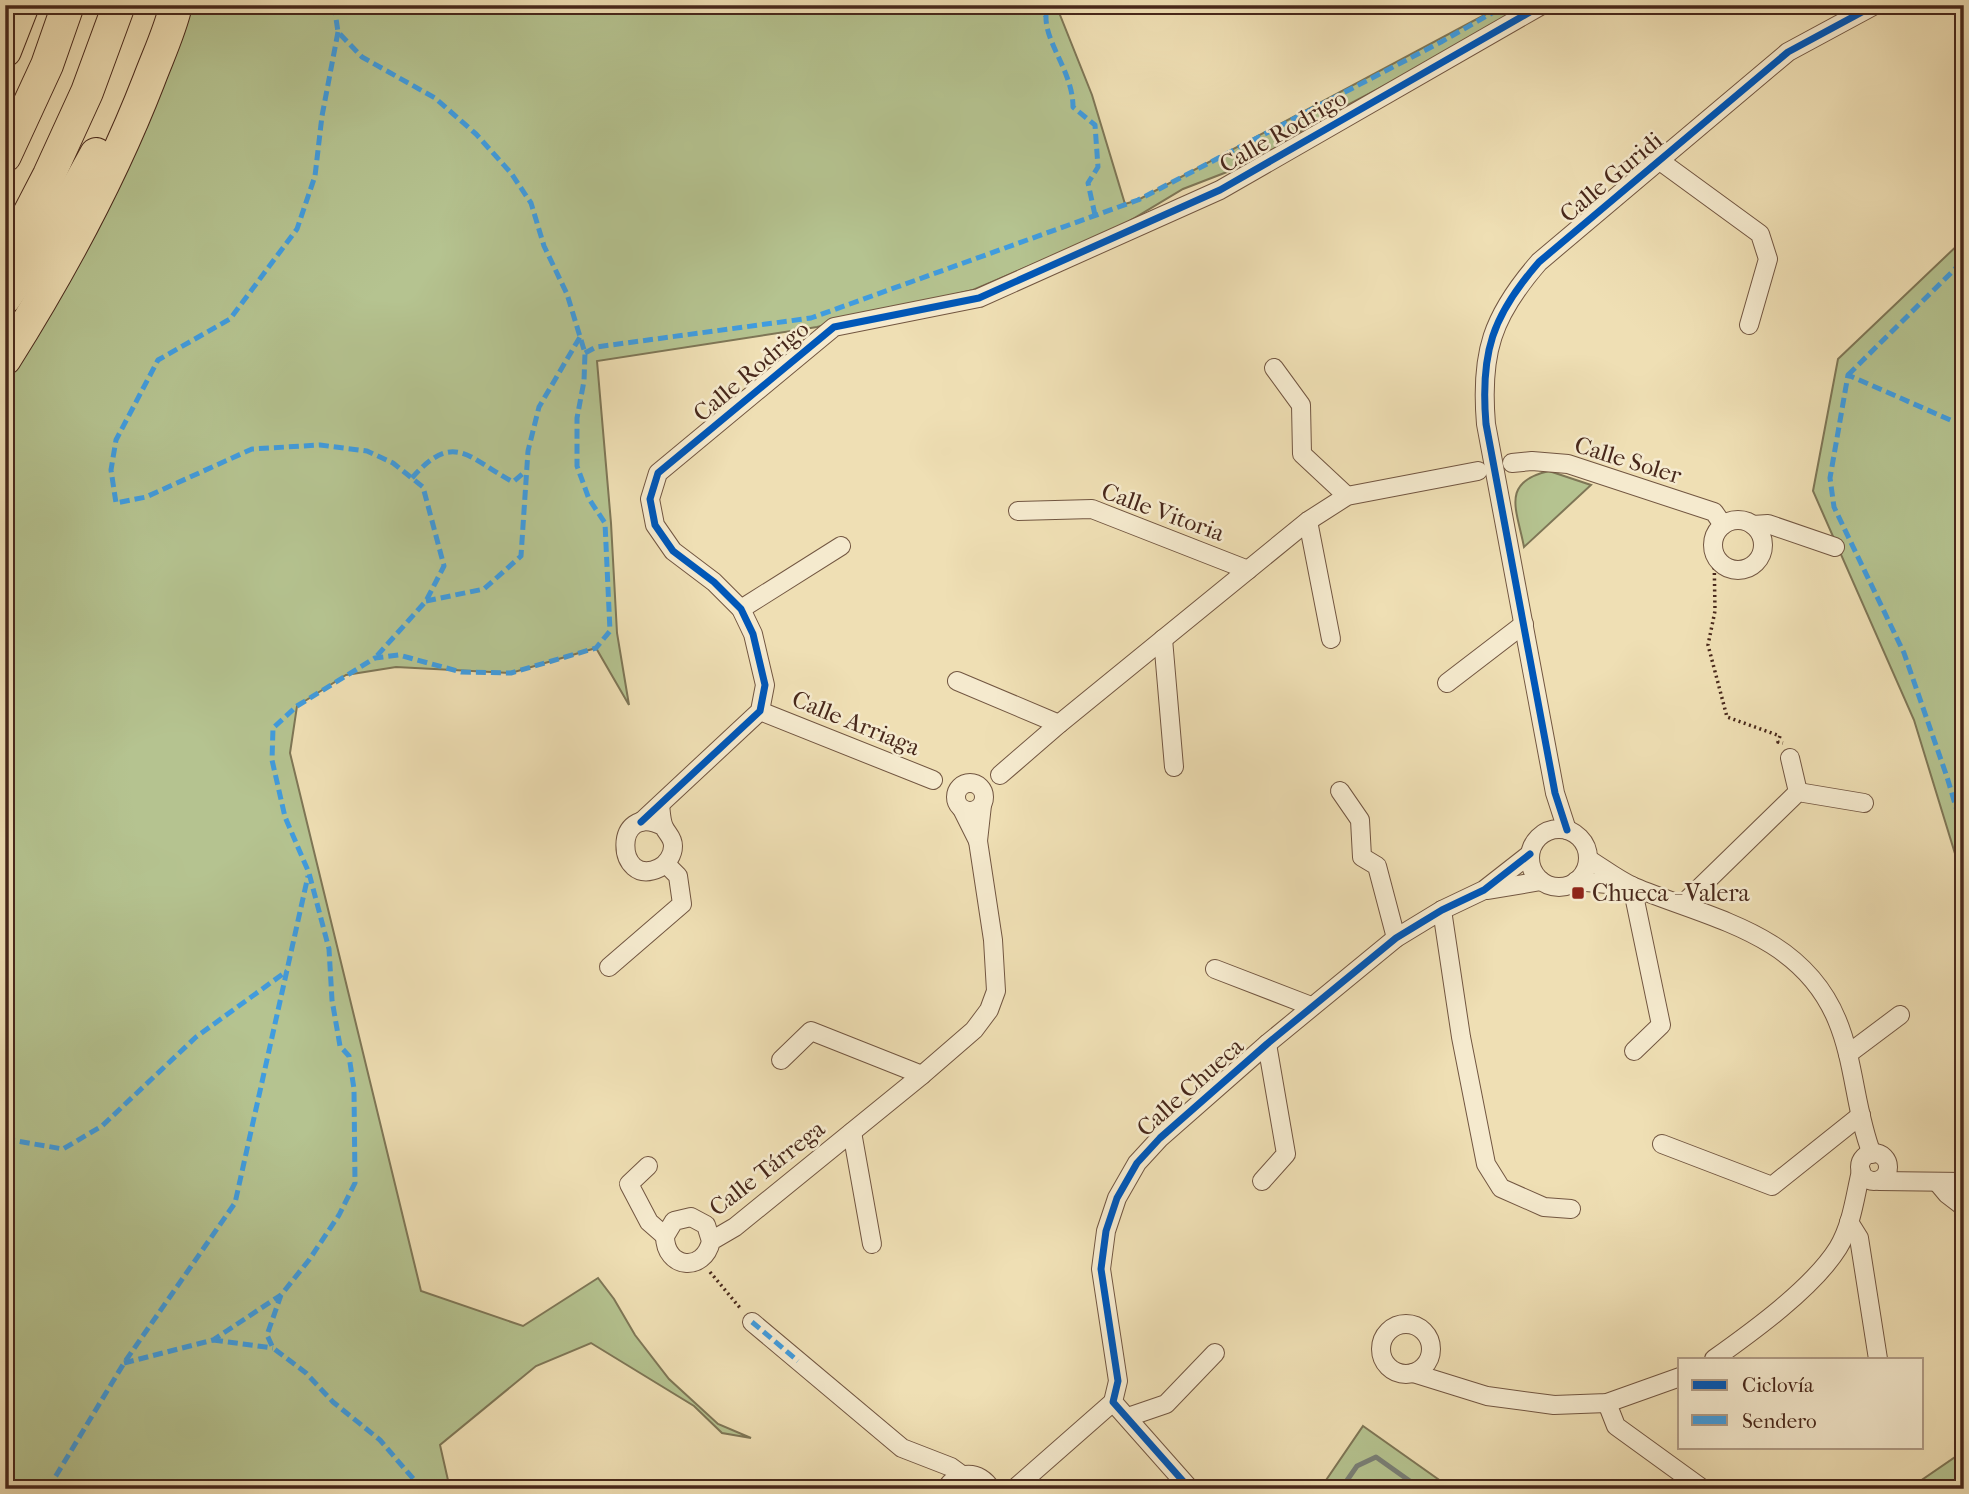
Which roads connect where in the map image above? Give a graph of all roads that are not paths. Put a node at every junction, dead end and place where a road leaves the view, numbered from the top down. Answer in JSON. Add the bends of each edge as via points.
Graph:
{"nodes":[{"id":1,"x":12,"y":5,"type":"edge"},
{"id":2,"x":23,"y":5,"type":"edge"},
{"id":3,"x":68,"y":5,"type":"edge"},
{"id":4,"x":119,"y":5,"type":"edge"},
{"id":5,"x":166,"y":5,"type":"edge"},
{"id":6,"x":176,"y":5,"type":"edge"},
{"id":7,"x":1542,"y":5,"type":"edge"},
{"id":8,"x":1875,"y":5,"type":"edge"},
{"id":9,"x":5,"y":21,"type":"edge"},
{"id":10,"x":5,"y":51,"type":"edge"},
{"id":11,"x":5,"y":156,"type":"edge"},
{"id":12,"x":1660,"y":161,"type":"junction"},
{"id":13,"x":5,"y":260,"type":"edge"},
{"id":14,"x":5,"y":298,"type":"edge"},
{"id":15,"x":1749,"y":325,"type":"dead end"},
{"id":16,"x":5,"y":359,"type":"edge"},
{"id":17,"x":1273,"y":368,"type":"dead end"},
{"id":18,"x":1492,"y":451,"type":"junction"},
{"id":19,"x":1512,"y":463,"type":"junction"},
{"id":20,"x":1478,"y":471,"type":"junction"},
{"id":21,"x":1499,"y":484,"type":"junction"},
{"id":22,"x":1348,"y":496,"type":"junction"},
{"id":23,"x":1018,"y":511,"type":"dead end"},
{"id":24,"x":1308,"y":521,"type":"junction"},
{"id":25,"x":1723,"y":525,"type":"junction"},
{"id":26,"x":1753,"y":525,"type":"junction"},
{"id":27,"x":841,"y":546,"type":"dead end"},
{"id":28,"x":1835,"y":547,"type":"dead end"},
{"id":29,"x":1248,"y":570,"type":"junction"},
{"id":30,"x":741,"y":609,"type":"junction"},
{"id":31,"x":1524,"y":624,"type":"junction"},
{"id":32,"x":1163,"y":639,"type":"junction"},
{"id":33,"x":1331,"y":639,"type":"dead end"},
{"id":34,"x":957,"y":681,"type":"dead end"},
{"id":35,"x":1447,"y":683,"type":"dead end"},
{"id":36,"x":760,"y":711,"type":"junction"},
{"id":37,"x":1059,"y":724,"type":"junction"},
{"id":38,"x":1790,"y":758,"type":"road end"},
{"id":39,"x":1174,"y":767,"type":"dead end"},
{"id":40,"x":1000,"y":775,"type":"junction"},
{"id":41,"x":933,"y":780,"type":"junction"},
{"id":42,"x":968,"y":782,"type":"junction"},
{"id":43,"x":1340,"y":791,"type":"dead end"},
{"id":44,"x":1798,"y":792,"type":"junction"},
{"id":45,"x":1555,"y":793,"type":"junction"},
{"id":46,"x":983,"y":802,"type":"junction"},
{"id":47,"x":1864,"y":803,"type":"dead end"},
{"id":48,"x":660,"y":805,"type":"junction"},
{"id":49,"x":959,"y":805,"type":"junction"},
{"id":50,"x":641,"y":822,"type":"junction"},
{"id":51,"x":663,"y":826,"type":"junction"},
{"id":52,"x":1567,"y":830,"type":"junction"},
{"id":53,"x":1542,"y":834,"type":"junction"},
{"id":54,"x":978,"y":841,"type":"junction"},
{"id":55,"x":1530,"y":854,"type":"junction"},
{"id":56,"x":1588,"y":859,"type":"junction"},
{"id":57,"x":666,"y":864,"type":"junction"},
{"id":58,"x":1541,"y":881,"type":"junction"},
{"id":59,"x":1576,"y":881,"type":"junction"},
{"id":60,"x":1632,"y":886,"type":"junction"},
{"id":61,"x":1484,"y":891,"type":"junction"},
{"id":62,"x":1683,"y":904,"type":"junction"},
{"id":63,"x":1442,"y":910,"type":"junction"},
{"id":64,"x":1396,"y":938,"type":"junction"},
{"id":65,"x":609,"y":967,"type":"dead end"},
{"id":66,"x":1215,"y":969,"type":"dead end"},
{"id":67,"x":1311,"y":1006,"type":"junction"},
{"id":68,"x":1900,"y":1015,"type":"dead end"},
{"id":69,"x":1267,"y":1044,"type":"junction"},
{"id":70,"x":1634,"y":1051,"type":"dead end"},
{"id":71,"x":1848,"y":1054,"type":"junction"},
{"id":72,"x":781,"y":1060,"type":"dead end"},
{"id":73,"x":922,"y":1075,"type":"junction"},
{"id":74,"x":1861,"y":1115,"type":"junction"},
{"id":75,"x":852,"y":1132,"type":"junction"},
{"id":76,"x":1662,"y":1144,"type":"dead end"},
{"id":77,"x":648,"y":1166,"type":"dead end"},
{"id":78,"x":1873,"y":1168,"type":"junction"},
{"id":79,"x":1262,"y":1181,"type":"dead end"},
{"id":80,"x":1933,"y":1181,"type":"junction"},
{"id":81,"x":1964,"y":1182,"type":"edge"},
{"id":82,"x":1964,"y":1207,"type":"edge"},
{"id":83,"x":1571,"y":1209,"type":"dead end"},
{"id":84,"x":1851,"y":1214,"type":"junction"},
{"id":85,"x":665,"y":1236,"type":"junction"},
{"id":86,"x":711,"y":1241,"type":"junction"},
{"id":87,"x":872,"y":1244,"type":"dead end"},
{"id":88,"x":752,"y":1322,"type":"road end"},
{"id":89,"x":1215,"y":1353,"type":"dead end"},
{"id":90,"x":1715,"y":1358,"type":"edge"},
{"id":91,"x":1878,"y":1358,"type":"edge"},
{"id":92,"x":1413,"y":1373,"type":"dead end"},
{"id":93,"x":1678,"y":1378,"type":"edge"},
{"id":94,"x":1113,"y":1402,"type":"junction"},
{"id":95,"x":1607,"y":1403,"type":"junction"},
{"id":96,"x":1128,"y":1418,"type":"junction"},
{"id":97,"x":962,"y":1475,"type":"junction"},
{"id":98,"x":946,"y":1489,"type":"edge"},
{"id":99,"x":991,"y":1489,"type":"edge"},
{"id":100,"x":1014,"y":1489,"type":"edge"},
{"id":101,"x":1190,"y":1489,"type":"edge"},
{"id":102,"x":1703,"y":1489,"type":"edge"}],
"edges":[{"from":1,"to":9,"type":"highway"},
{"from":2,"to":10,"type":"highway"},
{"from":3,"to":11,"type":"highway","via":[[47,65]]},
{"from":4,"to":13,"type":"highway","via":[[49,176]]},
{"from":5,"to":14,"type":"highway","via":[[118,114],[75,192]]},
{"from":6,"to":16,"type":"highway","via":[[133,121],[85,222]]},
{"from":7,"to":30,"type":"street","name":"Calle Rodrigo","via":[[1220,190],[979,298],[834,327],[658,472],[650,499],[655,525],[673,551]]},
{"from":8,"to":12,"type":"street","name":"Calle Guridi","via":[[1788,52]]},
{"from":12,"to":15,"type":"street","name":"Calle Guridi","via":[[1759,234],[1768,259]]},
{"from":12,"to":18,"type":"street","name":"Calle Guridi","via":[[1539,262],[1501,313],[1486,360],[1484,394]]},
{"from":17,"to":22,"type":"street","via":[[1300,405],[1301,454]]},
{"from":18,"to":19,"type":"street","via":[[1501,451]]},
{"from":18,"to":20,"type":"street","via":[[1479,460]]},
{"from":18,"to":21,"type":"street","name":"Calle Guridi"},
{"from":19,"to":21,"type":"street","via":[[1510,476]]},
{"from":19,"to":25,"type":"street","name":"Calle Soler","via":[[1568,464],[1714,512]]},
{"from":20,"to":21,"type":"street","via":[[1486,482]]},
{"from":20,"to":22,"type":"street","name":"Calle Vitoria"},
{"from":21,"to":31,"type":"street","name":"Calle Guridi"},
{"from":22,"to":24,"type":"street","name":"Calle Vitoria"},
{"from":23,"to":29,"type":"street","name":"Calle Vitoria","via":[[1092,509]]},
{"from":24,"to":29,"type":"street","name":"Calle Vitoria"},
{"from":24,"to":33,"type":"street"},
{"from":25,"to":26,"type":"street","via":[[1740,520]]},
{"from":25,"to":26,"type":"street","via":[[1716,532],[1714,551],[1724,566],[1733,569],[1752,566],[1758,559],[1763,541]]},
{"from":26,"to":28,"type":"street","via":[[1768,524]]},
{"from":27,"to":30,"type":"street"},
{"from":29,"to":32,"type":"street","name":"Calle Vitoria"},
{"from":30,"to":36,"type":"street","name":"Calle Rodrigo","via":[[765,685]]},
{"from":31,"to":35,"type":"street"},
{"from":31,"to":45,"type":"street","name":"Calle Guridi"},
{"from":32,"to":37,"type":"street","name":"Calle Vitoria"},
{"from":32,"to":39,"type":"street"},
{"from":34,"to":37,"type":"street"},
{"from":36,"to":41,"type":"street","name":"Calle Arriaga"},
{"from":36,"to":48,"type":"street"},
{"from":37,"to":40,"type":"street","name":"Calle Vitoria"},
{"from":38,"to":44,"type":"street"},
{"from":40,"to":42,"type":"street","name":"Calle Vitoria"},
{"from":40,"to":46,"type":"street","name":"Calle Vitoria"},
{"from":41,"to":42,"type":"street","name":"Calle Arriaga"},
{"from":41,"to":49,"type":"street","name":"Calle Arriaga"},
{"from":42,"to":46,"type":"street","via":[[981,788]]},
{"from":42,"to":49,"type":"street","via":[[956,791]]},
{"from":43,"to":64,"type":"street","via":[[1360,820],[1362,857],[1377,866]]},
{"from":44,"to":47,"type":"street"},
{"from":44,"to":62,"type":"street"},
{"from":45,"to":52,"type":"street","name":"Calle Guridi"},
{"from":45,"to":53,"type":"street","name":"Calle Guridi"},
{"from":46,"to":49,"type":"street","via":[[972,811]]},
{"from":46,"to":54,"type":"street","name":"Calle Tárrega"},
{"from":48,"to":50,"type":"street"},
{"from":48,"to":51,"type":"street"},
{"from":49,"to":54,"type":"street","name":"Calle Tárrega"},
{"from":50,"to":51,"type":"street"},
{"from":50,"to":57,"type":"street","via":[[632,827],[624,844],[630,862],[646,870]]},
{"from":51,"to":57,"type":"street","via":[[673,845]]},
{"from":52,"to":53,"type":"street"},
{"from":52,"to":56,"type":"street","via":[[1585,844]]},
{"from":53,"to":55,"type":"street"},
{"from":54,"to":73,"type":"street","name":"Calle Tárrega","via":[[996,991],[974,1030]]},
{"from":55,"to":58,"type":"street"},
{"from":55,"to":61,"type":"street","name":"Calle Chueca"},
{"from":56,"to":59,"type":"street"},
{"from":56,"to":60,"type":"street"},
{"from":57,"to":65,"type":"street","via":[[678,876],[682,904]]},
{"from":58,"to":59,"type":"street","via":[[1559,887]]},
{"from":58,"to":61,"type":"street","name":"Calle Chueca"},
{"from":59,"to":60,"type":"street"},
{"from":60,"to":62,"type":"street"},
{"from":60,"to":70,"type":"street","via":[[1661,1025]]},
{"from":61,"to":63,"type":"street","name":"Calle Chueca"},
{"from":62,"to":71,"type":"street","via":[[1760,936],[1789,955],[1817,986],[1836,1018]]},
{"from":63,"to":64,"type":"street","name":"Calle Chueca"},
{"from":63,"to":83,"type":"street","via":[[1486,1164],[1501,1188],[1544,1207]]},
{"from":64,"to":67,"type":"street","name":"Calle Chueca"},
{"from":66,"to":67,"type":"street"},
{"from":67,"to":69,"type":"street","name":"Calle Chueca"},
{"from":68,"to":71,"type":"street"},
{"from":69,"to":79,"type":"street","name":"Calle Chueca","via":[[1286,1154]]},
{"from":69,"to":94,"type":"street","name":"Calle Chueca","via":[[1160,1138],[1137,1163],[1117,1198],[1101,1269],[1118,1381]]},
{"from":71,"to":74,"type":"street"},
{"from":72,"to":73,"type":"street","via":[[811,1031]]},
{"from":73,"to":75,"type":"street","name":"Calle Tárrega"},
{"from":74,"to":76,"type":"street","via":[[1772,1186]]},
{"from":74,"to":78,"type":"street"},
{"from":75,"to":86,"type":"street","name":"Calle Tárrega","via":[[735,1227]]},
{"from":75,"to":87,"type":"street","name":"Calle Tárrega"},
{"from":77,"to":85,"type":"street","via":[[629,1184],[649,1222]]},
{"from":78,"to":80,"type":"street"},
{"from":78,"to":84,"type":"street"},
{"from":80,"to":81,"type":"street"},
{"from":80,"to":82,"type":"street"},
{"from":84,"to":90,"type":"street","via":[[1838,1248],[1811,1280]]},
{"from":84,"to":91,"type":"street"},
{"from":85,"to":86,"type":"street","name":"Calle Tárrega","via":[[674,1221],[691,1217],[706,1225]]},
{"from":85,"to":86,"type":"street","name":"Calle Tárrega","via":[[674,1259],[682,1262],[699,1260]]},
{"from":88,"to":97,"type":"street","via":[[902,1448]]},
{"from":89,"to":96,"type":"street","via":[[1166,1404]]},
{"from":92,"to":95,"type":"street","via":[[1487,1396],[1554,1405]]},
{"from":93,"to":95,"type":"street"},
{"from":94,"to":96,"type":"street"},
{"from":94,"to":100,"type":"street"},
{"from":95,"to":102,"type":"street","via":[[1616,1426]]},
{"from":96,"to":101,"type":"street"},
{"from":97,"to":98,"type":"street"},
{"from":97,"to":99,"type":"street","via":[[981,1477]]}]}
